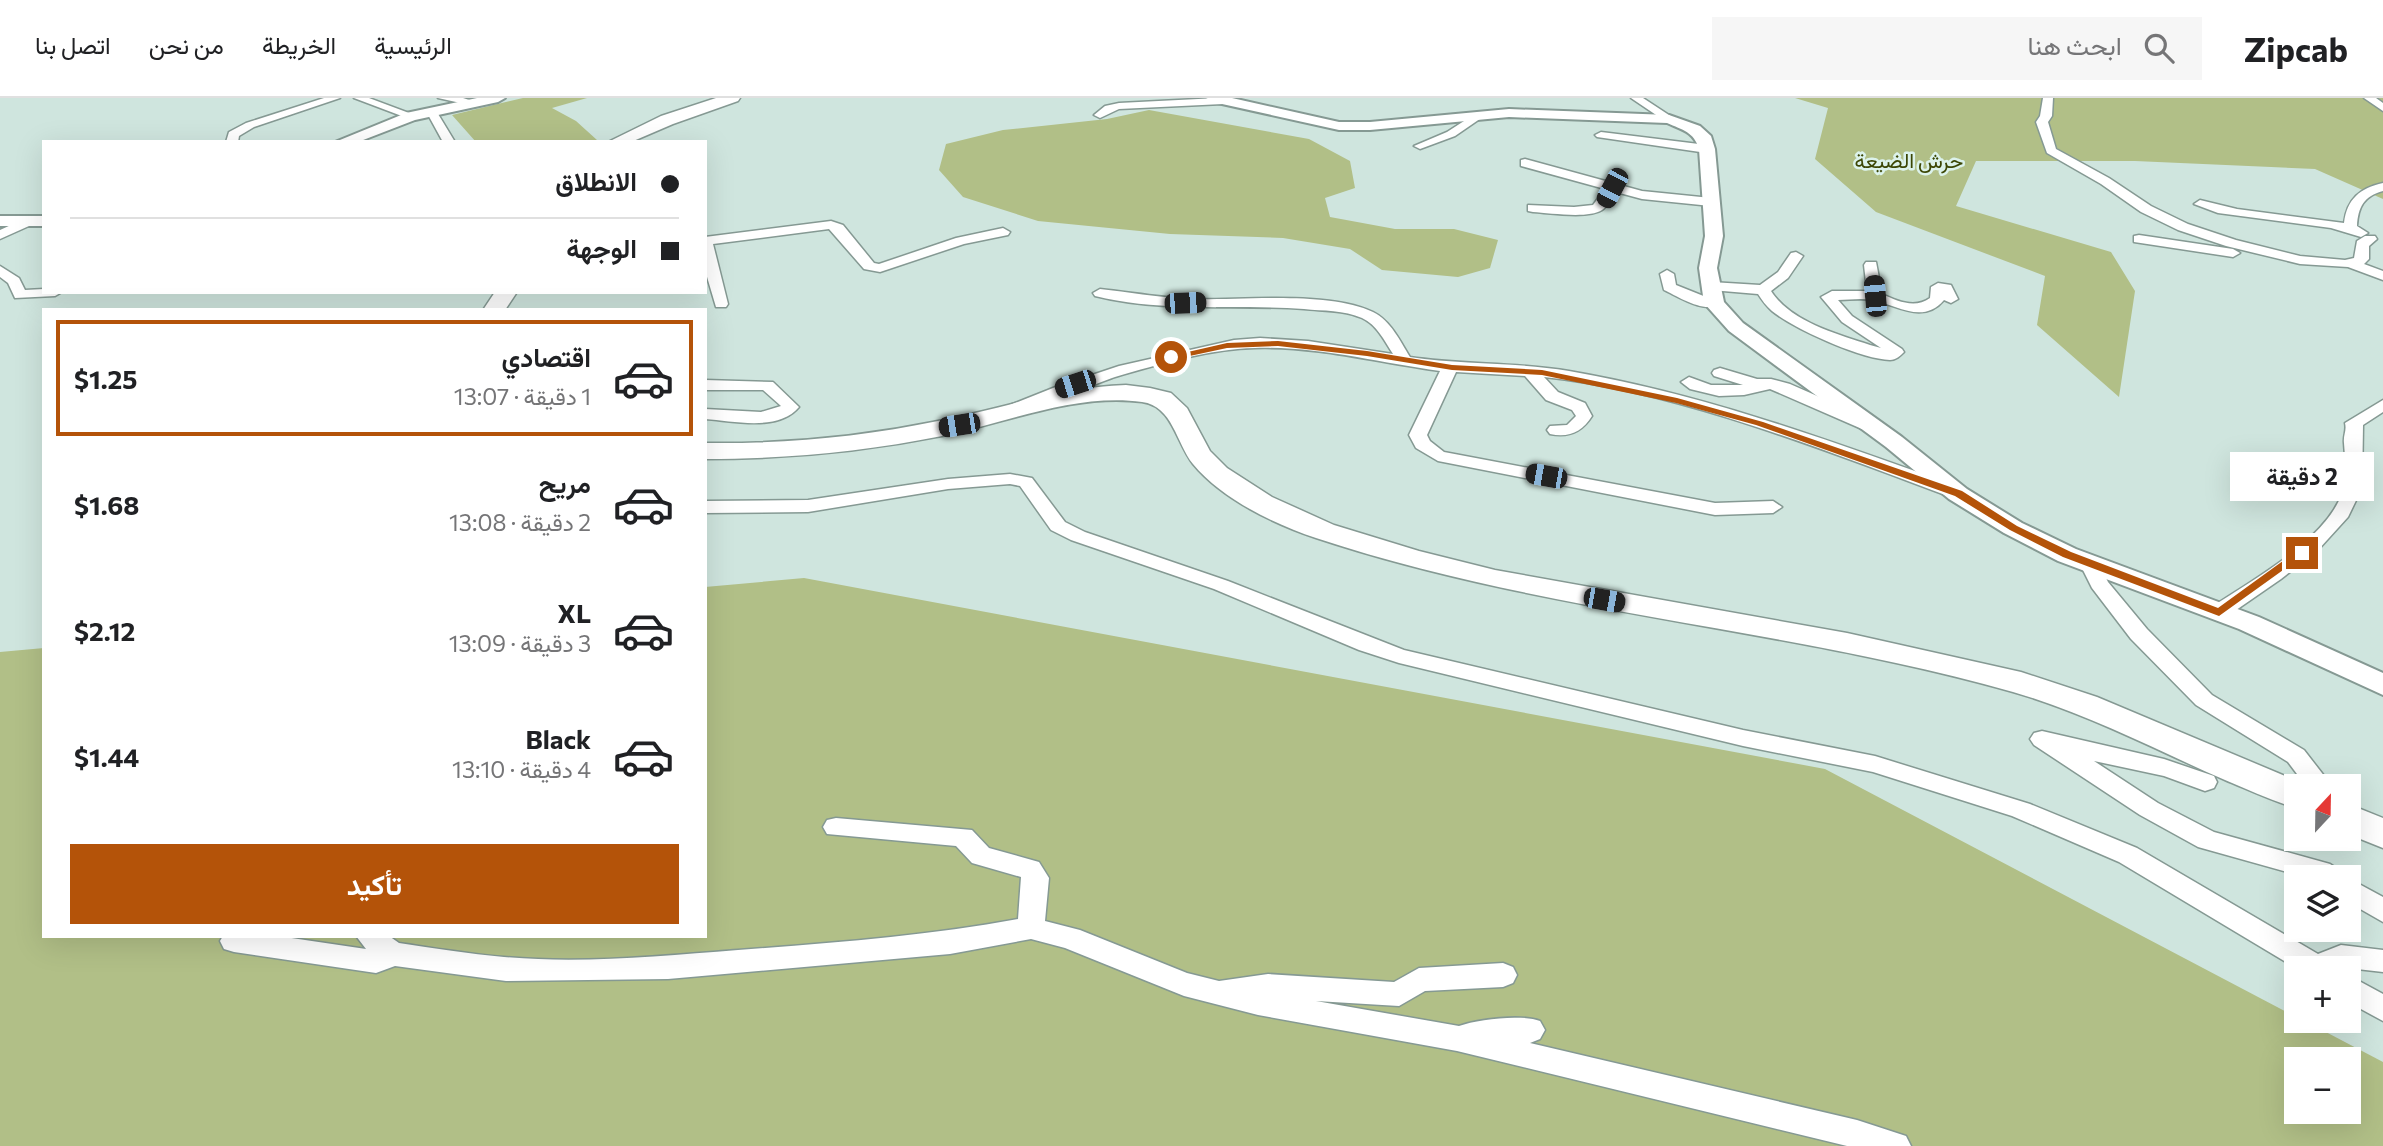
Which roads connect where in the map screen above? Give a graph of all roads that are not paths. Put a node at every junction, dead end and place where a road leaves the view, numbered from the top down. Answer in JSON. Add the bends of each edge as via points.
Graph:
{"nodes":[{"id":1,"x":335,"y":98,"type":"edge"},
{"id":2,"x":359,"y":98,"type":"edge"},
{"id":3,"x":443,"y":98,"type":"edge"},
{"id":4,"x":498,"y":98,"type":"edge"},
{"id":5,"x":732,"y":98,"type":"edge"},
{"id":6,"x":1636,"y":98,"type":"edge"},
{"id":7,"x":2048,"y":98,"type":"edge"},
{"id":8,"x":2369,"y":98,"type":"edge"},
{"id":9,"x":1228,"y":100,"type":"edge"},
{"id":10,"x":474,"y":103,"type":"junction"},
{"id":11,"x":2382,"y":107,"type":"edge"},
{"id":12,"x":422,"y":114,"type":"junction"},
{"id":13,"x":1100,"y":114,"type":"dead end"},
{"id":14,"x":1482,"y":114,"type":"junction"},
{"id":15,"x":1669,"y":119,"type":"junction"},
{"id":16,"x":1601,"y":135,"type":"dead end"},
{"id":17,"x":232,"y":140,"type":"edge"},
{"id":18,"x":349,"y":140,"type":"edge"},
{"id":19,"x":447,"y":140,"type":"edge"},
{"id":20,"x":621,"y":140,"type":"edge"},
{"id":21,"x":1420,"y":146,"type":"dead end"},
{"id":22,"x":1707,"y":149,"type":"junction"},
{"id":23,"x":1525,"y":163,"type":"dead end"},
{"id":24,"x":2383,"y":187,"type":"edge"},
{"id":25,"x":1612,"y":188,"type":"junction"},
{"id":26,"x":1711,"y":202,"type":"junction"},
{"id":27,"x":2200,"y":204,"type":"dead end"},
{"id":28,"x":1533,"y":208,"type":"dead end"},
{"id":29,"x":0,"y":221,"type":"edge"},
{"id":30,"x":42,"y":221,"type":"edge"},
{"id":31,"x":24,"y":223,"type":"junction"},
{"id":32,"x":2350,"y":228,"type":"junction"},
{"id":33,"x":1003,"y":232,"type":"dead end"},
{"id":34,"x":0,"y":235,"type":"edge"},
{"id":35,"x":2139,"y":239,"type":"dead end"},
{"id":36,"x":2377,"y":240,"type":"edge"},
{"id":37,"x":707,"y":241,"type":"edge"},
{"id":38,"x":707,"y":248,"type":"edge"},
{"id":39,"x":2261,"y":251,"type":"junction"},
{"id":40,"x":1796,"y":256,"type":"dead end"},
{"id":41,"x":2353,"y":264,"type":"junction"},
{"id":42,"x":1871,"y":265,"type":"dead end"},
{"id":43,"x":0,"y":270,"type":"edge"},
{"id":44,"x":1667,"y":274,"type":"dead end"},
{"id":45,"x":2383,"y":276,"type":"edge"},
{"id":46,"x":1763,"y":290,"type":"junction"},
{"id":47,"x":42,"y":293,"type":"edge"},
{"id":48,"x":1100,"y":293,"type":"dead end"},
{"id":49,"x":1713,"y":295,"type":"junction"},
{"id":50,"x":1875,"y":296,"type":"junction"},
{"id":51,"x":1951,"y":299,"type":"dead end"},
{"id":52,"x":722,"y":304,"type":"dead end"},
{"id":53,"x":1404,"y":359,"type":"junction"},
{"id":54,"x":1452,"y":367,"type":"junction"},
{"id":55,"x":1529,"y":371,"type":"junction"},
{"id":56,"x":1720,"y":373,"type":"dead end"},
{"id":57,"x":1689,"y":382,"type":"dead end"},
{"id":58,"x":707,"y":385,"type":"edge"},
{"id":59,"x":1758,"y":385,"type":"junction"},
{"id":60,"x":2383,"y":405,"type":"edge"},
{"id":61,"x":1008,"y":412,"type":"junction"},
{"id":62,"x":707,"y":414,"type":"edge"},
{"id":63,"x":1876,"y":429,"type":"junction"},
{"id":64,"x":1556,"y":430,"type":"dead end"},
{"id":65,"x":707,"y":451,"type":"edge"},
{"id":66,"x":1958,"y":494,"type":"junction"},
{"id":67,"x":707,"y":507,"type":"edge"},
{"id":68,"x":1773,"y":507,"type":"dead end"},
{"id":69,"x":2090,"y":564,"type":"junction"},
{"id":70,"x":2219,"y":612,"type":"junction"},
{"id":71,"x":2383,"y":685,"type":"edge"},
{"id":72,"x":2310,"y":774,"type":"edge"},
{"id":73,"x":2205,"y":782,"type":"dead end"},
{"id":74,"x":2284,"y":790,"type":"edge"},
{"id":75,"x":2361,"y":824,"type":"edge"},
{"id":76,"x":836,"y":827,"type":"dead end"},
{"id":77,"x":2383,"y":834,"type":"edge"},
{"id":78,"x":2299,"y":865,"type":"edge"},
{"id":79,"x":2361,"y":897,"type":"edge"},
{"id":80,"x":2383,"y":912,"type":"edge"},
{"id":81,"x":1031,"y":928,"type":"junction"},
{"id":82,"x":234,"y":941,"type":"dead end"},
{"id":83,"x":381,"y":945,"type":"edge"},
{"id":84,"x":2299,"y":956,"type":"edge"},
{"id":85,"x":2361,"y":958,"type":"edge"},
{"id":86,"x":2383,"y":961,"type":"edge"},
{"id":87,"x":1503,"y":975,"type":"dead end"},
{"id":88,"x":1184,"y":984,"type":"junction"},
{"id":89,"x":2361,"y":995,"type":"edge"},
{"id":90,"x":2383,"y":1009,"type":"edge"},
{"id":91,"x":1530,"y":1030,"type":"dead end"},
{"id":92,"x":1446,"y":1036,"type":"junction"},
{"id":93,"x":1895,"y":1146,"type":"edge"}],
"edges":[{"from":1,"to":17,"type":"street","via":[[250,125],[233,134]]},
{"from":2,"to":12,"type":"street"},
{"from":3,"to":10,"type":"street"},
{"from":3,"to":12,"type":"street"},
{"from":4,"to":10,"type":"street"},
{"from":5,"to":20,"type":"main road"},
{"from":6,"to":15,"type":"street"},
{"from":7,"to":39,"type":"street","via":[[2042,122],[2051,151],[2172,223]]},
{"from":8,"to":11,"type":"street"},
{"from":9,"to":13,"type":"street","via":[[1109,107]]},
{"from":9,"to":14,"type":"street","via":[[1339,126]]},
{"from":10,"to":12,"type":"street"},
{"from":12,"to":18,"type":"street"},
{"from":12,"to":19,"type":"street"},
{"from":14,"to":15,"type":"street"},
{"from":14,"to":21,"type":"street","via":[[1451,134]]},
{"from":15,"to":22,"type":"street","via":[[1695,129]]},
{"from":16,"to":22,"type":"street"},
{"from":22,"to":26,"type":"street"},
{"from":23,"to":25,"type":"street"},
{"from":24,"to":32,"type":"street","via":[[2360,196]]},
{"from":25,"to":26,"type":"street"},
{"from":25,"to":28,"type":"street","via":[[1597,208]]},
{"from":26,"to":49,"type":"street","via":[[1714,236],[1708,268]]},
{"from":27,"to":32,"type":"street","via":[[2225,212],[2314,219]]},
{"from":29,"to":31,"type":"street"},
{"from":30,"to":31,"type":"street"},
{"from":31,"to":34,"type":"street"},
{"from":32,"to":36,"type":"street"},
{"from":33,"to":37,"type":"street","via":[[880,268],[869,266],[831,225]]},
{"from":35,"to":39,"type":"street","via":[[2229,254]]},
{"from":36,"to":41,"type":"street","via":[[2362,244],[2362,259]]},
{"from":38,"to":52,"type":"street"},
{"from":39,"to":41,"type":"street"},
{"from":40,"to":46,"type":"street","via":[[1783,275]]},
{"from":41,"to":45,"type":"street"},
{"from":42,"to":50,"type":"street"},
{"from":43,"to":47,"type":"street","via":[[14,281],[20,295]]},
{"from":44,"to":49,"type":"street","via":[[1670,287],[1699,301]]},
{"from":46,"to":49,"type":"street"},
{"from":46,"to":50,"type":"street","via":[[1775,307],[1796,320],[1891,355],[1896,352],[1847,319],[1828,298]]},
{"from":48,"to":53,"type":"street","via":[[1185,303],[1342,308],[1381,324]]},
{"from":49,"to":63,"type":"street","via":[[1736,327]]},
{"from":50,"to":51,"type":"street","via":[[1918,310],[1937,300],[1938,287],[1945,288]]},
{"from":53,"to":54,"type":"street"},
{"from":53,"to":61,"type":"street","via":[[1278,344],[1227,345],[1115,371]]},
{"from":54,"to":55,"type":"street"},
{"from":54,"to":68,"type":"street","via":[[1418,435],[1438,456],[1715,509]]},
{"from":55,"to":64,"type":"street","via":[[1552,396],[1579,407],[1584,416],[1578,427]]},
{"from":55,"to":66,"type":"street","via":[[1615,386],[1748,420]]},
{"from":56,"to":59,"type":"street"},
{"from":57,"to":59,"type":"street","via":[[1700,389]]},
{"from":58,"to":62,"type":"street","via":[[767,385],[791,407],[769,416]]},
{"from":59,"to":63,"type":"street","via":[[1790,388]]},
{"from":60,"to":70,"type":"street","via":[[2354,423],[2352,493],[2328,527],[2282,568]]},
{"from":61,"to":65,"type":"main road","via":[[842,445]]},
{"from":61,"to":74,"type":"main road","via":[[1105,394],[1161,397],[1177,410],[1193,445],[1210,467],[1317,529],[1440,566],[1860,646],[2018,683],[2089,707]]},
{"from":63,"to":66,"type":"street"},
{"from":66,"to":69,"type":"street","via":[[2038,541]]},
{"from":67,"to":84,"type":"street","via":[[808,506],[948,484],[1018,480],[1032,488],[1058,526],[1078,536],[1221,585],[1367,645],[1440,667],[1742,738],[1864,761],[2021,810],[2128,855]]},
{"from":69,"to":70,"type":"street"},
{"from":69,"to":72,"type":"street","via":[[2099,584],[2139,635],[2204,700],[2296,756]]},
{"from":70,"to":71,"type":"street"},
{"from":73,"to":78,"type":"street","via":[[2168,766],[2131,762],[2055,738],[2042,739],[2149,809],[2207,840]]},
{"from":75,"to":77,"type":"main road"},
{"from":76,"to":81,"type":"street","via":[[963,837],[981,856],[1030,869],[1036,878]]},
{"from":79,"to":80,"type":"street"},
{"from":81,"to":83,"type":"street","via":[[950,943],[668,967],[506,969]]},
{"from":81,"to":88,"type":"street","via":[[1070,938]]},
{"from":82,"to":83,"type":"street","via":[[376,962]]},
{"from":85,"to":86,"type":"street"},
{"from":87,"to":88,"type":"street","via":[[1419,980],[1399,994],[1268,986],[1228,990]]},
{"from":88,"to":92,"type":"street","via":[[1295,1011]]},
{"from":89,"to":90,"type":"street"},
{"from":91,"to":92,"type":"street"},
{"from":92,"to":93,"type":"street"}]}
